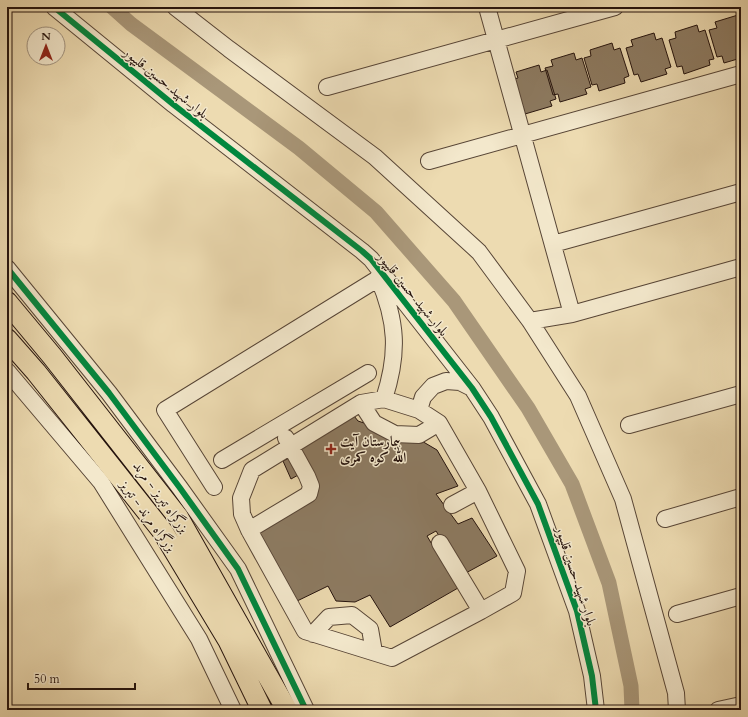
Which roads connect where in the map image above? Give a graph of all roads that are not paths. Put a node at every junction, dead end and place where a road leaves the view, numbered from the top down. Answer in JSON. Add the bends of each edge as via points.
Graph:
{"nodes":[{"id":1,"x":54,"y":7,"type":"edge"},
{"id":2,"x":175,"y":7,"type":"edge"},
{"id":3,"x":487,"y":7,"type":"edge"},
{"id":4,"x":615,"y":7,"type":"edge"},
{"id":5,"x":496,"y":40,"type":"junction"},
{"id":6,"x":741,"y":74,"type":"edge"},
{"id":7,"x":327,"y":87,"type":"dead end"},
{"id":8,"x":522,"y":135,"type":"junction"},
{"id":9,"x":429,"y":161,"type":"dead end"},
{"id":10,"x":741,"y":192,"type":"edge"},
{"id":11,"x":553,"y":244,"type":"junction"},
{"id":12,"x":371,"y":259,"type":"junction"},
{"id":13,"x":741,"y":267,"type":"edge"},
{"id":14,"x":7,"y":268,"type":"edge"},
{"id":15,"x":379,"y":278,"type":"junction"},
{"id":16,"x":7,"y":302,"type":"edge"},
{"id":17,"x":572,"y":314,"type":"junction"},
{"id":18,"x":530,"y":321,"type":"junction"},
{"id":19,"x":7,"y":339,"type":"edge"},
{"id":20,"x":7,"y":371,"type":"edge"},
{"id":21,"x":368,"y":373,"type":"dead end"},
{"id":22,"x":472,"y":388,"type":"junction"},
{"id":23,"x":741,"y":394,"type":"edge"},
{"id":24,"x":384,"y":399,"type":"junction"},
{"id":25,"x":361,"y":404,"type":"junction"},
{"id":26,"x":419,"y":410,"type":"junction"},
{"id":27,"x":440,"y":423,"type":"junction"},
{"id":28,"x":629,"y":425,"type":"dead end"},
{"id":29,"x":279,"y":426,"type":"junction"},
{"id":30,"x":290,"y":446,"type":"junction"},
{"id":31,"x":222,"y":460,"type":"dead end"},
{"id":32,"x":214,"y":487,"type":"dead end"},
{"id":33,"x":478,"y":491,"type":"junction"},
{"id":34,"x":741,"y":497,"type":"edge"},
{"id":35,"x":452,"y":504,"type":"dead end"},
{"id":36,"x":665,"y":519,"type":"dead end"},
{"id":37,"x":249,"y":530,"type":"junction"},
{"id":38,"x":440,"y":543,"type":"dead end"},
{"id":39,"x":741,"y":596,"type":"edge"},
{"id":40,"x":481,"y":611,"type":"junction"},
{"id":41,"x":677,"y":614,"type":"dead end"},
{"id":42,"x":312,"y":634,"type":"junction"},
{"id":43,"x":374,"y":652,"type":"junction"},
{"id":44,"x":741,"y":705,"type":"edge"},
{"id":45,"x":233,"y":710,"type":"edge"},
{"id":46,"x":262,"y":710,"type":"edge"},
{"id":47,"x":287,"y":710,"type":"edge"},
{"id":48,"x":306,"y":710,"type":"edge"},
{"id":49,"x":596,"y":710,"type":"edge"},
{"id":50,"x":676,"y":710,"type":"edge"},
{"id":51,"x":718,"y":710,"type":"edge"}],
"edges":[{"from":1,"to":12,"type":"street","name":"بلوار شهید حسین قلیپور","via":[[174,105]]},
{"from":2,"to":18,"type":"street","via":[[375,157],[479,252]]},
{"from":3,"to":5,"type":"street"},
{"from":4,"to":5,"type":"street"},
{"from":5,"to":7,"type":"street"},
{"from":5,"to":8,"type":"street"},
{"from":6,"to":8,"type":"street"},
{"from":8,"to":9,"type":"street"},
{"from":8,"to":11,"type":"street"},
{"from":10,"to":11,"type":"street"},
{"from":11,"to":17,"type":"street"},
{"from":12,"to":15,"type":"street"},
{"from":12,"to":22,"type":"street","name":"بلوار شهید حسین قلیپور"},
{"from":13,"to":17,"type":"street"},
{"from":14,"to":48,"type":"street","via":[[109,394],[238,570]]},
{"from":15,"to":24,"type":"street","via":[[387,297],[394,338],[394,358]]},
{"from":15,"to":32,"type":"street","via":[[165,410]]},
{"from":16,"to":47,"type":"main road","name":"بزرگراه تبریز - مرند","via":[[178,517]]},
{"from":17,"to":18,"type":"street"},
{"from":18,"to":50,"type":"street","via":[[578,396],[623,499],[676,693]]},
{"from":19,"to":46,"type":"main road","name":"بزرگراه مرند - تبریز","via":[[163,532],[228,640]]},
{"from":20,"to":45,"type":"street","via":[[101,482],[198,639]]},
{"from":21,"to":29,"type":"street"},
{"from":22,"to":26,"type":"street","via":[[453,381],[433,386],[423,397]]},
{"from":22,"to":49,"type":"street","name":"بلوار شهید حسین قلیپور","via":[[538,504],[577,611],[592,676]]},
{"from":23,"to":28,"type":"street"},
{"from":24,"to":25,"type":"street"},
{"from":24,"to":26,"type":"street"},
{"from":25,"to":27,"type":"street","via":[[374,423],[395,434],[419,435]]},
{"from":25,"to":30,"type":"street"},
{"from":26,"to":27,"type":"street"},
{"from":27,"to":33,"type":"street"},
{"from":29,"to":30,"type":"street"},
{"from":29,"to":31,"type":"street"},
{"from":30,"to":37,"type":"street","via":[[252,470],[241,498],[242,514]]},
{"from":30,"to":37,"type":"street","via":[[311,486],[309,494]]},
{"from":33,"to":35,"type":"street"},
{"from":33,"to":40,"type":"street","via":[[517,571],[513,593]]},
{"from":34,"to":36,"type":"street"},
{"from":37,"to":42,"type":"street","via":[[305,631]]},
{"from":38,"to":40,"type":"street"},
{"from":39,"to":41,"type":"street"},
{"from":40,"to":43,"type":"street","via":[[392,658]]},
{"from":42,"to":43,"type":"street"},
{"from":42,"to":43,"type":"street","via":[[329,617],[352,615],[370,629]]},
{"from":44,"to":51,"type":"street"}]}
